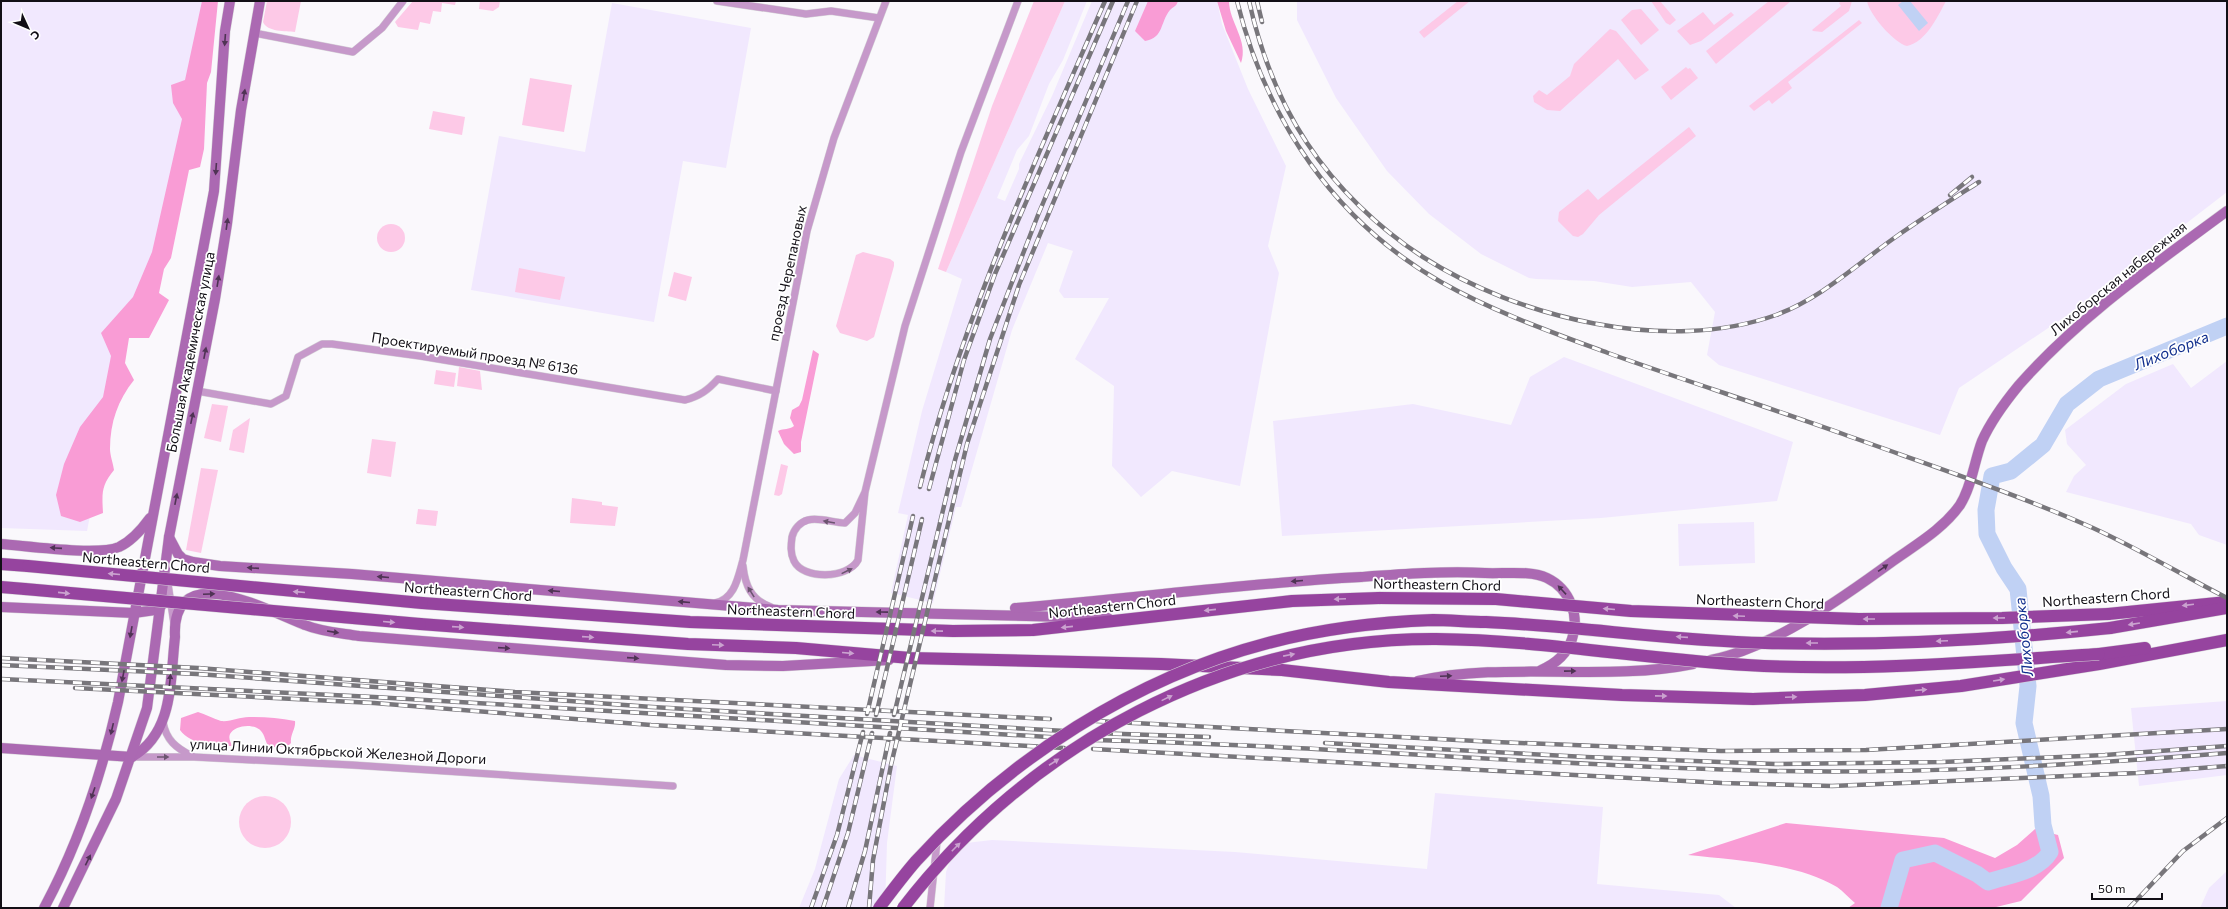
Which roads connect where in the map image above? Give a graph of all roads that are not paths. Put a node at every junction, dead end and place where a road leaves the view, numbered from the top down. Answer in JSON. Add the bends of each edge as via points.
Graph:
{"nodes":[{"id":1,"x":230,"y":1,"type":"edge"},
{"id":2,"x":260,"y":1,"type":"edge"},
{"id":3,"x":403,"y":1,"type":"edge"},
{"id":4,"x":717,"y":1,"type":"edge"},
{"id":5,"x":886,"y":1,"type":"edge"},
{"id":6,"x":1018,"y":1,"type":"edge"},
{"id":7,"x":879,"y":18,"type":"junction"},
{"id":8,"x":254,"y":33,"type":"junction"},
{"id":9,"x":2227,"y":211,"type":"edge"},
{"id":10,"x":198,"y":391,"type":"junction"},
{"id":11,"x":776,"y":391,"type":"junction"},
{"id":12,"x":865,"y":492,"type":"junction"},
{"id":13,"x":152,"y":514,"type":"junction"},
{"id":14,"x":169,"y":537,"type":"junction"},
{"id":15,"x":1,"y":544,"type":"edge"},
{"id":16,"x":743,"y":560,"type":"junction"},
{"id":17,"x":1,"y":564,"type":"edge"},
{"id":18,"x":166,"y":568,"type":"junction"},
{"id":19,"x":1,"y":587,"type":"edge"},
{"id":20,"x":2227,"y":602,"type":"edge"},
{"id":21,"x":711,"y":604,"type":"junction"},
{"id":22,"x":162,"y":605,"type":"junction"},
{"id":23,"x":1,"y":607,"type":"edge"},
{"id":24,"x":2227,"y":608,"type":"edge"},
{"id":25,"x":778,"y":610,"type":"junction"},
{"id":26,"x":134,"y":613,"type":"junction"},
{"id":27,"x":950,"y":614,"type":"junction"},
{"id":28,"x":1144,"y":619,"type":"junction"},
{"id":29,"x":174,"y":626,"type":"junction"},
{"id":30,"x":2227,"y":639,"type":"edge"},
{"id":31,"x":910,"y":658,"type":"junction"},
{"id":32,"x":2099,"y":659,"type":"junction"},
{"id":33,"x":1531,"y":672,"type":"junction"},
{"id":34,"x":1408,"y":683,"type":"junction"},
{"id":35,"x":164,"y":722,"type":"junction"},
{"id":36,"x":1,"y":748,"type":"edge"},
{"id":37,"x":105,"y":756,"type":"junction"},
{"id":38,"x":132,"y":757,"type":"junction"},
{"id":39,"x":194,"y":757,"type":"junction"},
{"id":40,"x":673,"y":786,"type":"dead end"},
{"id":41,"x":937,"y":842,"type":"dead end"},
{"id":42,"x":44,"y":908,"type":"edge"},
{"id":43,"x":63,"y":908,"type":"edge"},
{"id":44,"x":879,"y":908,"type":"edge"},
{"id":45,"x":903,"y":908,"type":"edge"},
{"id":46,"x":930,"y":908,"type":"edge"}],
"edges":[{"from":1,"to":13,"type":"main road","name":"Большая Академическая улица","one_way":true,"via":[[225,31],[214,191],[181,374]]},
{"from":2,"to":8,"type":"main road","name":"Большая Академическая улица"},
{"from":3,"to":8,"type":"street","via":[[382,28],[354,52]]},
{"from":4,"to":7,"type":"street","via":[[806,14],[831,11]]},
{"from":5,"to":7,"type":"street","name":"проезд Черепановых"},
{"from":6,"to":12,"type":"street","via":[[961,152],[905,326]]},
{"from":7,"to":11,"type":"street","name":"проезд Черепановых","via":[[834,138],[819,190],[805,242]]},
{"from":10,"to":8,"type":"main road","name":"Большая Академическая улица","one_way":true,"via":[[228,224],[241,110]]},
{"from":33,"to":9,"type":"main road","name":"Лихоборская набережная","one_way":true,"via":[[1651,670],[1725,657],[1777,635],[1840,599],[1945,523],[1961,503],[1982,442],[1994,418],[2047,353],[2089,315]]},
{"from":10,"to":11,"type":"street","name":"Проектируемый проезд № 6136","via":[[270,404],[286,396],[298,357],[322,344],[332,344],[685,400],[703,393],[718,379]]},
{"from":14,"to":10,"type":"main road","name":"Большая Академическая улица","one_way":true},
{"from":11,"to":16,"type":"street","name":"проезд Черепановых"},
{"from":12,"to":12,"type":"street","one_way":true,"via":[[855,513],[845,523],[809,520],[793,532],[790,550],[794,562],[801,570],[812,574],[839,574],[854,568],[858,560]]},
{"from":13,"to":15,"type":"main road","one_way":true,"via":[[144,527],[129,540],[109,550]]},
{"from":13,"to":26,"type":"main road","name":"Большая Академическая улица"},
{"from":14,"to":18,"type":"main road","name":"Большая Академическая улица"},
{"from":21,"to":14,"type":"main road","one_way":true,"via":[[220,566],[183,559]]},
{"from":16,"to":21,"type":"street","name":"проезд Черепановых","via":[[732,592],[722,602]]},
{"from":25,"to":16,"type":"street","name":"проезд Черепановых","one_way":true,"via":[[764,605],[750,593],[744,577]]},
{"from":28,"to":17,"type":"main road","name":"Northeastern Chord","one_way":true,"bridge":true,"via":[[1033,630],[880,630],[690,622],[422,603]]},
{"from":18,"to":22,"type":"main road","name":"Большая Академическая улица"},
{"from":18,"to":29,"type":"street"},
{"from":19,"to":31,"type":"main road","one_way":true,"bridge":true,"via":[[420,624],[688,644],[796,648]]},
{"from":20,"to":28,"type":"main road","name":"Northeastern Chord","one_way":true,"bridge":true,"via":[[2108,614],[1859,619],[1631,611],[1496,599],[1379,598],[1292,601]]},
{"from":21,"to":25,"type":"main road"},
{"from":22,"to":26,"type":"main road","via":[[155,610]]},
{"from":22,"to":38,"type":"main road","name":"Большая Академическая улица","via":[[147,708]]},
{"from":23,"to":26,"type":"main road"},
{"from":24,"to":44,"type":"main road","name":"Northeastern Chord","one_way":true,"bridge":true,"via":[[2110,628],[2048,635],[1932,642],[1763,643],[1530,624],[1434,620],[1342,628],[1267,643],[1190,669],[1102,711],[1027,759],[968,809],[916,862]]},
{"from":27,"to":25,"type":"main road","one_way":true},
{"from":26,"to":37,"type":"main road","name":"Большая Академическая улица","one_way":true,"via":[[118,702]]},
{"from":27,"to":28,"type":"main road","via":[[1037,614]]},
{"from":33,"to":27,"type":"main road","one_way":true,"via":[[1547,667],[1561,657],[1571,643],[1575,627],[1574,610],[1566,594],[1554,582],[1538,575],[1453,572],[1306,580]]},
{"from":29,"to":31,"type":"main road","one_way":true,"via":[[183,604],[199,595],[210,593],[242,598],[306,626],[359,636],[726,665],[834,664]]},
{"from":35,"to":29,"type":"main road","one_way":true},
{"from":30,"to":32,"type":"main road"},
{"from":31,"to":34,"type":"main road","via":[[1161,664],[1275,670]]},
{"from":34,"to":32,"type":"main road","one_way":true,"via":[[1622,696],[1753,699],[1865,695],[1961,686]]},
{"from":45,"to":32,"type":"main road","one_way":true,"bridge":true,"via":[[928,875],[1036,774],[1110,726],[1191,686],[1275,658],[1350,643],[1435,639],[1528,643],[1664,659],[1772,666],[1860,667]]},
{"from":34,"to":33,"type":"main road","name":"Лихоборская набережная","one_way":true,"via":[[1440,676]]},
{"from":35,"to":38,"type":"main road","via":[[147,747]]},
{"from":35,"to":39,"type":"street","via":[[171,741],[181,751]]},
{"from":36,"to":37,"type":"main road","name":"улица Линии Октябрьской Железной Дороги"},
{"from":37,"to":38,"type":"main road","name":"улица Линии Октябрьской Железной Дороги"},
{"from":37,"to":42,"type":"main road","name":"Большая Академическая улица","one_way":true,"via":[[77,838]]},
{"from":38,"to":39,"type":"street","name":"улица Линии Октябрьской Железной Дороги","one_way":true},
{"from":43,"to":38,"type":"main road","name":"Большая Академическая улица","one_way":true,"via":[[113,806]]},
{"from":39,"to":40,"type":"street","name":"улица Линии Октябрьской Железной Дороги","via":[[574,778]]},
{"from":41,"to":46,"type":"street"}]}
